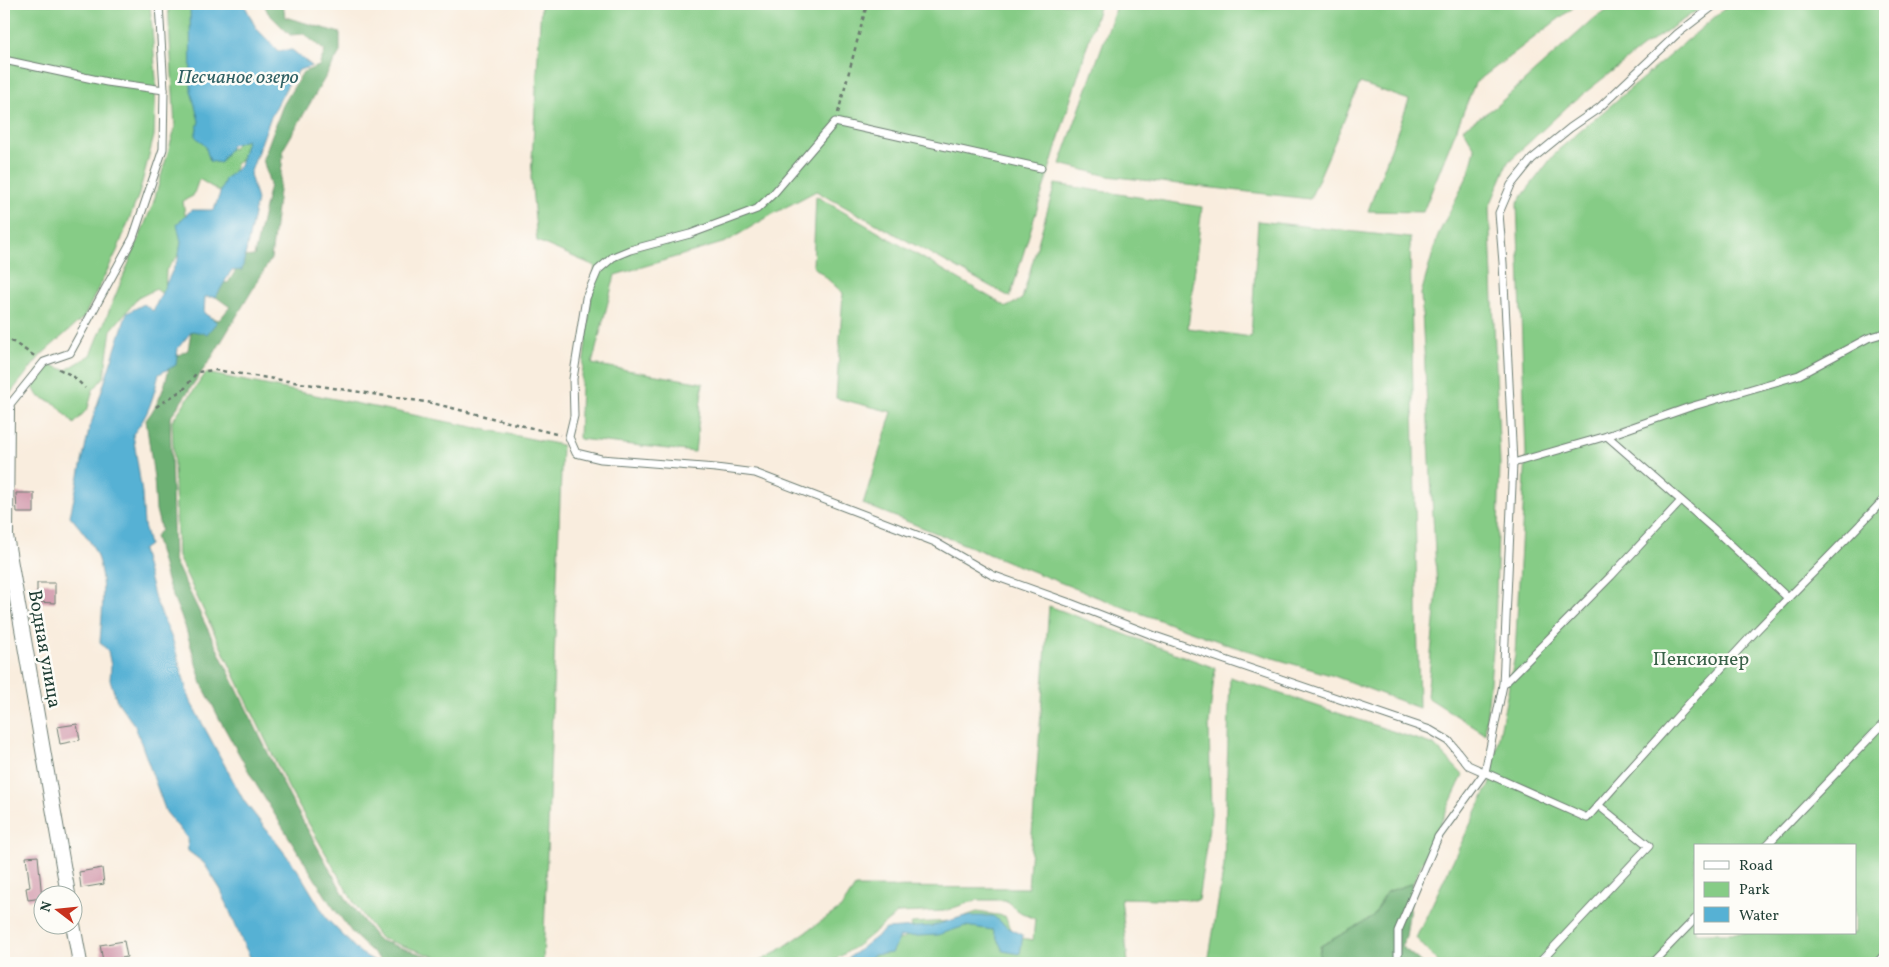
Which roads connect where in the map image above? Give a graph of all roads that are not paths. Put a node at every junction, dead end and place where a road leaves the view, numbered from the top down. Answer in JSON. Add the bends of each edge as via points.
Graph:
{"nodes":[{"id":1,"x":158,"y":4,"type":"edge"},
{"id":2,"x":1716,"y":4,"type":"edge"},
{"id":3,"x":4,"y":60,"type":"edge"},
{"id":4,"x":164,"y":90,"type":"junction"},
{"id":5,"x":1041,"y":168,"type":"dead end"},
{"id":6,"x":1885,"y":333,"type":"edge"},
{"id":7,"x":7,"y":408,"type":"joint"},
{"id":8,"x":1607,"y":436,"type":"junction"},
{"id":9,"x":1513,"y":462,"type":"junction"},
{"id":10,"x":1885,"y":498,"type":"edge"},
{"id":11,"x":1681,"y":501,"type":"junction"},
{"id":12,"x":5,"y":537,"type":"edge"},
{"id":13,"x":1788,"y":598,"type":"junction"},
{"id":14,"x":1503,"y":685,"type":"junction"},
{"id":15,"x":1885,"y":722,"type":"edge"},
{"id":16,"x":1485,"y":772,"type":"junction"},
{"id":17,"x":1598,"y":805,"type":"junction"},
{"id":18,"x":1768,"y":844,"type":"edge"},
{"id":19,"x":66,"y":884,"type":"edge"},
{"id":20,"x":1694,"y":920,"type":"edge"},
{"id":21,"x":75,"y":934,"type":"edge"},
{"id":22,"x":1885,"y":954,"type":"edge"},
{"id":23,"x":80,"y":963,"type":"edge"},
{"id":24,"x":1398,"y":963,"type":"edge"},
{"id":25,"x":1539,"y":963,"type":"edge"},
{"id":26,"x":1652,"y":963,"type":"edge"},
{"id":27,"x":1877,"y":963,"type":"edge"}],
"edges":[{"from":1,"to":4,"type":"lane"},
{"from":2,"to":9,"type":"lane","via":[[1677,34],[1600,108],[1532,159],[1511,185],[1499,213]]},
{"from":3,"to":4,"type":"lane","via":[[107,82]]},
{"from":4,"to":7,"type":"lane","via":[[163,149],[133,238],[70,353],[44,362]]},
{"from":5,"to":16,"type":"lane","via":[[835,122],[757,209],[690,234],[614,256],[598,270],[586,298],[573,379],[574,416],[569,437],[576,453],[601,459],[755,473],[935,542],[992,575],[1155,636],[1430,730],[1449,741],[1468,765]]},
{"from":6,"to":8,"type":"lane","via":[[1868,338],[1799,375],[1690,407]]},
{"from":7,"to":12,"type":"street","name":"Водная улица"},
{"from":8,"to":9,"type":"lane"},
{"from":8,"to":11,"type":"lane"},
{"from":9,"to":14,"type":"lane"},
{"from":10,"to":13,"type":"lane"},
{"from":11,"to":13,"type":"lane"},
{"from":11,"to":14,"type":"lane"},
{"from":12,"to":19,"type":"street","name":"Водная улица"},
{"from":13,"to":17,"type":"lane"},
{"from":14,"to":16,"type":"lane"},
{"from":15,"to":18,"type":"lane"},
{"from":16,"to":17,"type":"lane","via":[[1587,818]]},
{"from":16,"to":24,"type":"lane","via":[[1438,836],[1398,931]]},
{"from":17,"to":25,"type":"lane","via":[[1649,846]]},
{"from":20,"to":26,"type":"lane"},
{"from":21,"to":23,"type":"street"},
{"from":22,"to":27,"type":"lane"}]}
